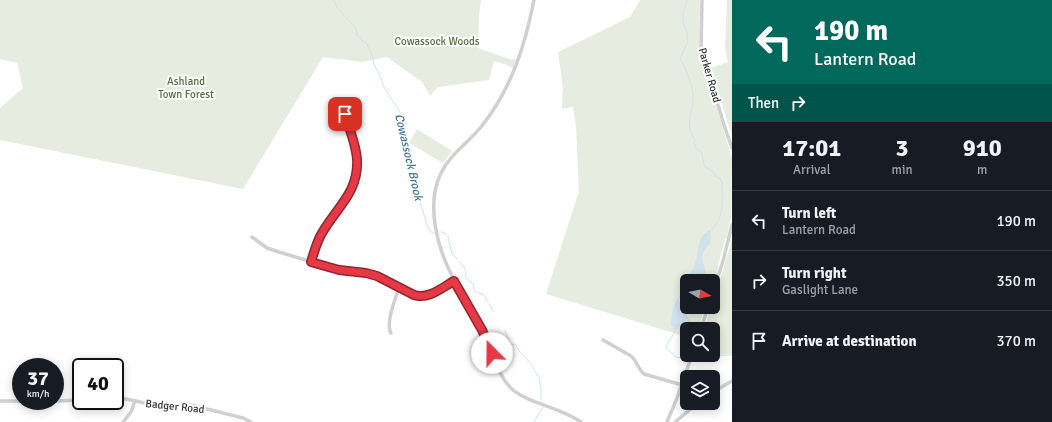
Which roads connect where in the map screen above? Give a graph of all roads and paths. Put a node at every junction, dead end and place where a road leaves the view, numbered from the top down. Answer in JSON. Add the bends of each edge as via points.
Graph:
{"nodes":[{"id":1,"x":534,"y":0,"type":"edge"},
{"id":2,"x":702,"y":0,"type":"edge"},
{"id":3,"x":345,"y":114,"type":"dead end"},
{"id":4,"x":732,"y":148,"type":"edge"},
{"id":5,"x":732,"y":225,"type":"edge"},
{"id":6,"x":252,"y":237,"type":"dead end"},
{"id":7,"x":311,"y":262,"type":"junction"},
{"id":8,"x":719,"y":274,"type":"edge"},
{"id":9,"x":454,"y":281,"type":"junction"},
{"id":10,"x":399,"y":287,"type":"junction"},
{"id":11,"x":391,"y":333,"type":"dead end"},
{"id":12,"x":603,"y":340,"type":"dead end"},
{"id":13,"x":732,"y":381,"type":"edge"},
{"id":14,"x":680,"y":384,"type":"edge"},
{"id":15,"x":720,"y":388,"type":"edge"},
{"id":16,"x":680,"y":390,"type":"edge"},
{"id":17,"x":124,"y":399,"type":"edge"},
{"id":18,"x":0,"y":401,"type":"edge"},
{"id":19,"x":12,"y":401,"type":"edge"},
{"id":20,"x":135,"y":401,"type":"junction"},
{"id":21,"x":690,"y":410,"type":"edge"},
{"id":22,"x":123,"y":422,"type":"edge"},
{"id":23,"x":251,"y":422,"type":"edge"},
{"id":24,"x":581,"y":422,"type":"edge"},
{"id":25,"x":667,"y":422,"type":"edge"},
{"id":26,"x":675,"y":422,"type":"edge"}],
"edges":[{"from":1,"to":9,"type":"street","via":[[527,35],[508,85],[481,128],[448,161],[436,184],[436,226]]},
{"from":2,"to":4,"type":"street","name":"Parker Road","via":[[701,48]]},
{"from":3,"to":7,"type":"street","via":[[356,154],[355,181],[346,200],[321,235]]},
{"from":5,"to":8,"type":"street"},
{"from":6,"to":7,"type":"street","via":[[272,250]]},
{"from":7,"to":10,"type":"street","via":[[339,270],[372,274]]},
{"from":9,"to":10,"type":"street","via":[[424,296],[414,295]]},
{"from":9,"to":24,"type":"street","via":[[482,330],[509,386],[521,395],[565,412]]},
{"from":10,"to":11,"type":"street","via":[[389,321]]},
{"from":12,"to":14,"type":"street","via":[[632,356],[644,374]]},
{"from":13,"to":15,"type":"street"},
{"from":16,"to":25,"type":"street"},
{"from":17,"to":20,"type":"street","name":"Badger Road"},
{"from":18,"to":19,"type":"street"},
{"from":20,"to":22,"type":"street"},
{"from":20,"to":23,"type":"street","name":"Badger Road","via":[[159,406],[191,405]]},
{"from":21,"to":26,"type":"street"}]}
